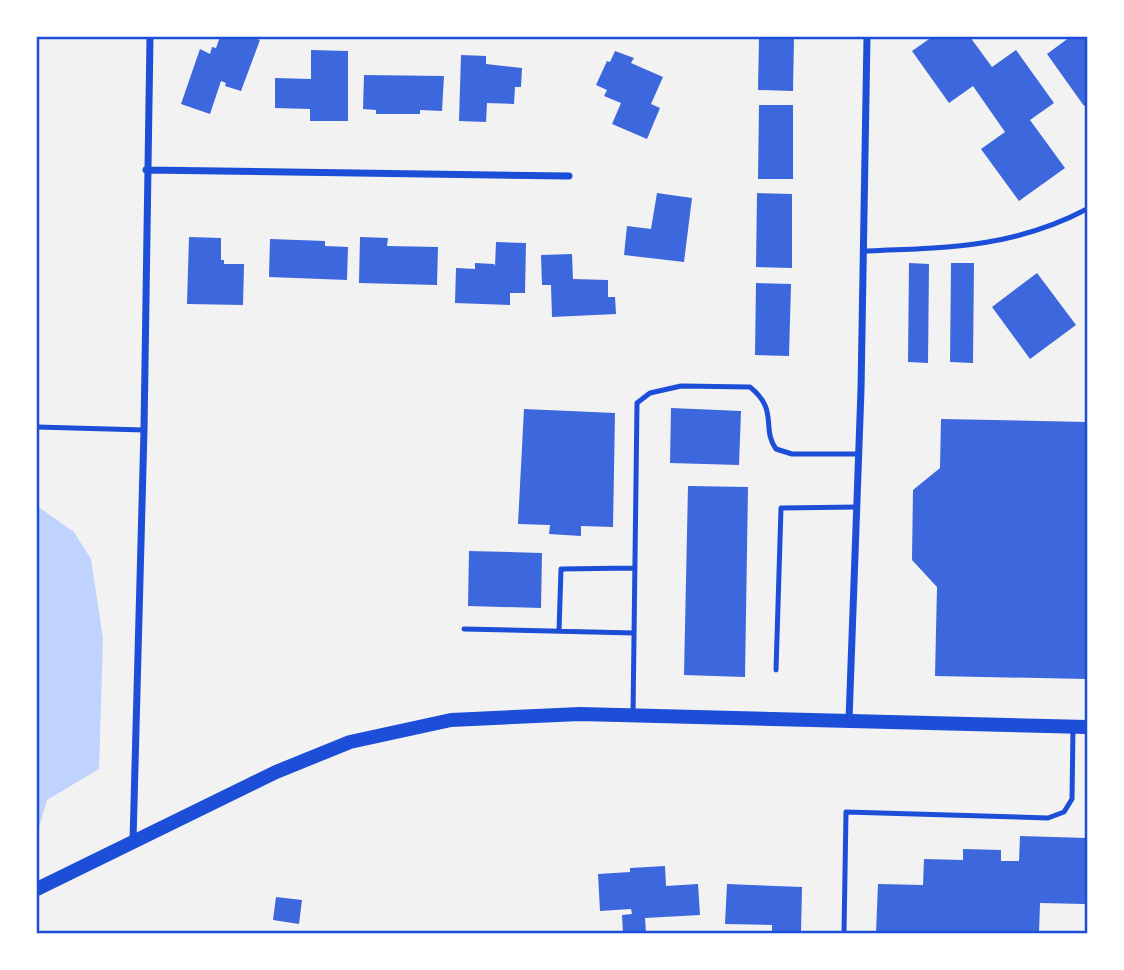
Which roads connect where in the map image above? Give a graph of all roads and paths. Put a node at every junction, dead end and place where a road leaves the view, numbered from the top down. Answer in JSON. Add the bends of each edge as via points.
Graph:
{"nodes":[{"id":1,"x":150,"y":37,"type":"edge"},
{"id":2,"x":867,"y":37,"type":"edge"},
{"id":3,"x":146,"y":170,"type":"junction"},
{"id":4,"x":569,"y":176,"type":"dead end"},
{"id":5,"x":1087,"y":209,"type":"edge"},
{"id":6,"x":864,"y":251,"type":"junction"},
{"id":7,"x":37,"y":427,"type":"edge"},
{"id":8,"x":144,"y":430,"type":"junction"},
{"id":9,"x":859,"y":454,"type":"junction"},
{"id":10,"x":857,"y":507,"type":"junction"},
{"id":11,"x":635,"y":568,"type":"junction"},
{"id":12,"x":464,"y":629,"type":"dead end"},
{"id":13,"x":559,"y":631,"type":"junction"},
{"id":14,"x":634,"y":633,"type":"junction"},
{"id":15,"x":776,"y":670,"type":"dead end"},
{"id":16,"x":633,"y":715,"type":"junction"},
{"id":17,"x":849,"y":720,"type":"junction"},
{"id":18,"x":1080,"y":727,"type":"edge"},
{"id":19,"x":133,"y":841,"type":"junction"},
{"id":20,"x":37,"y":889,"type":"edge"},
{"id":21,"x":844,"y":933,"type":"edge"}],
"edges":[{"from":1,"to":3,"type":"street"},
{"from":2,"to":6,"type":"street"},
{"from":3,"to":4,"type":"street"},
{"from":3,"to":8,"type":"street"},
{"from":5,"to":6,"type":"lane","via":[[1012,239],[956,248]]},
{"from":6,"to":9,"type":"street"},
{"from":7,"to":8,"type":"lane"},
{"from":8,"to":19,"type":"street"},
{"from":9,"to":10,"type":"street"},
{"from":9,"to":11,"type":"lane","via":[[792,454],[776,449],[770,442],[769,414],[750,387],[681,386],[650,393],[637,403]]},
{"from":10,"to":15,"type":"lane","via":[[781,508]]},
{"from":10,"to":17,"type":"street"},
{"from":11,"to":13,"type":"lane","via":[[561,569]]},
{"from":11,"to":14,"type":"lane"},
{"from":12,"to":13,"type":"lane"},
{"from":13,"to":14,"type":"lane"},
{"from":14,"to":16,"type":"lane"},
{"from":16,"to":17,"type":"main road"},
{"from":16,"to":19,"type":"main road","via":[[451,720],[350,742]]},
{"from":17,"to":18,"type":"main road"},
{"from":18,"to":21,"type":"lane","via":[[1072,799],[1064,812],[1048,818],[846,812]]},
{"from":19,"to":20,"type":"main road"}]}
